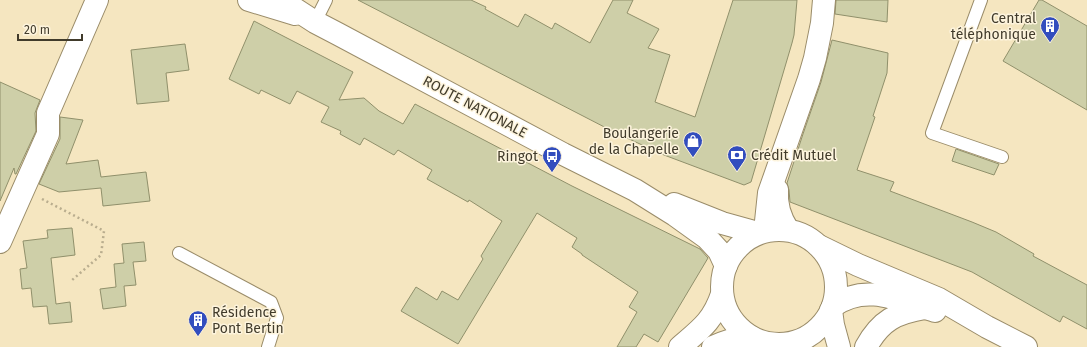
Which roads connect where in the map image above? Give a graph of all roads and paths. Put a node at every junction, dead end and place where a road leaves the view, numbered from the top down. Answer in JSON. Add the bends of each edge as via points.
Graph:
{"nodes":[{"id":1,"x":97,"y":0,"type":"edge"},
{"id":2,"x":249,"y":0,"type":"edge"},
{"id":3,"x":281,"y":0,"type":"edge"},
{"id":4,"x":326,"y":0,"type":"edge"},
{"id":5,"x":824,"y":0,"type":"edge"},
{"id":6,"x":981,"y":0,"type":"edge"},
{"id":7,"x":315,"y":22,"type":"junction"},
{"id":8,"x":1002,"y":157,"type":"dead end"},
{"id":9,"x":778,"y":166,"type":"junction"},
{"id":10,"x":24,"y":190,"type":"junction"},
{"id":11,"x":635,"y":190,"type":"junction"},
{"id":12,"x":788,"y":230,"type":"junction"},
{"id":13,"x":762,"y":232,"type":"junction"},
{"id":14,"x":0,"y":242,"type":"edge"},
{"id":15,"x":820,"y":246,"type":"junction"},
{"id":16,"x":179,"y":253,"type":"dead end"},
{"id":17,"x":726,"y":266,"type":"junction"},
{"id":18,"x":71,"y":282,"type":"dead end"},
{"id":19,"x":722,"y":294,"type":"junction"},
{"id":20,"x":832,"y":308,"type":"junction"},
{"id":21,"x":925,"y":308,"type":"junction"},
{"id":22,"x":987,"y":327,"type":"junction"},
{"id":23,"x":751,"y":337,"type":"junction"},
{"id":24,"x":781,"y":346,"type":"edge"},
{"id":25,"x":268,"y":347,"type":"edge"},
{"id":26,"x":680,"y":347,"type":"edge"},
{"id":27,"x":713,"y":347,"type":"edge"},
{"id":28,"x":839,"y":347,"type":"edge"},
{"id":29,"x":866,"y":347,"type":"edge"},
{"id":30,"x":1026,"y":347,"type":"edge"}],
"edges":[{"from":1,"to":10,"type":"street","via":[[48,113],[48,134]]},
{"from":2,"to":7,"type":"street","name":"ROUTE NATIONALE"},
{"from":3,"to":7,"type":"street","name":"ROUTE NATIONALE"},
{"from":4,"to":7,"type":"lane"},
{"from":5,"to":9,"type":"street","via":[[816,58]]},
{"from":6,"to":8,"type":"lane","via":[[932,133]]},
{"from":7,"to":11,"type":"street","name":"ROUTE NATIONALE"},
{"from":9,"to":12,"type":"street","via":[[777,201],[780,216]]},
{"from":9,"to":13,"type":"street","via":[[769,193]]},
{"from":10,"to":14,"type":"street"},
{"from":10,"to":18,"type":"path","via":[[104,231],[101,255]]},
{"from":11,"to":13,"type":"street","name":"ROUTE NATIONALE","via":[[722,223]]},
{"from":11,"to":17,"type":"street","name":"ROUTE NATIONALE","via":[[707,238],[719,251]]},
{"from":12,"to":13,"type":"street"},
{"from":12,"to":15,"type":"street","via":[[807,237]]},
{"from":13,"to":17,"type":"street","via":[[738,246]]},
{"from":15,"to":20,"type":"street","via":[[831,262],[836,281]]},
{"from":15,"to":22,"type":"street","via":[[939,299]]},
{"from":16,"to":25,"type":"lane","via":[[271,302],[277,318]]},
{"from":17,"to":19,"type":"street","via":[[722,277]]},
{"from":19,"to":23,"type":"street","via":[[731,319]]},
{"from":19,"to":26,"type":"street","via":[[708,322]]},
{"from":20,"to":21,"type":"street","via":[[855,296],[868,294],[886,296]]},
{"from":20,"to":24,"type":"street","via":[[825,321],[808,336]]},
{"from":20,"to":28,"type":"street","via":[[833,325]]},
{"from":21,"to":22,"type":"street"},
{"from":21,"to":29,"type":"street","via":[[893,317],[880,326]]},
{"from":22,"to":30,"type":"street"},
{"from":23,"to":24,"type":"street"},
{"from":23,"to":27,"type":"street","via":[[730,340]]}]}
